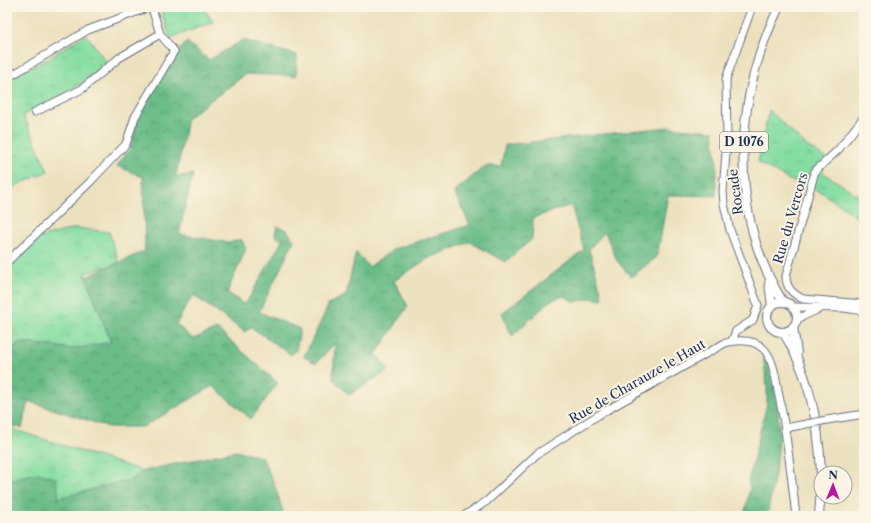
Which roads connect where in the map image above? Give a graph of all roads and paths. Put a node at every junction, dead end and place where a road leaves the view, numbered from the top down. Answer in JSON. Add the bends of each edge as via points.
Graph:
{"nodes":[{"id":1,"x":152,"y":7,"type":"edge"},
{"id":2,"x":752,"y":7,"type":"edge"},
{"id":3,"x":779,"y":7,"type":"edge"},
{"id":4,"x":160,"y":34,"type":"junction"},
{"id":5,"x":7,"y":78,"type":"edge"},
{"id":6,"x":35,"y":112,"type":"dead end"},
{"id":7,"x":864,"y":117,"type":"edge"},
{"id":8,"x":7,"y":262,"type":"edge"},
{"id":9,"x":769,"y":280,"type":"junction"},
{"id":10,"x":783,"y":302,"type":"junction"},
{"id":11,"x":864,"y":304,"type":"edge"},
{"id":12,"x":772,"y":306,"type":"junction"},
{"id":13,"x":793,"y":307,"type":"junction"},
{"id":14,"x":825,"y":307,"type":"junction"},
{"id":15,"x":864,"y":311,"type":"edge"},
{"id":16,"x":797,"y":319,"type":"junction"},
{"id":17,"x":793,"y":328,"type":"junction"},
{"id":18,"x":783,"y":332,"type":"junction"},
{"id":19,"x":732,"y":341,"type":"junction"},
{"id":20,"x":799,"y":362,"type":"junction"},
{"id":21,"x":864,"y":414,"type":"edge"},
{"id":22,"x":786,"y":428,"type":"junction"},
{"id":23,"x":820,"y":465,"type":"edge"},
{"id":24,"x":820,"y":505,"type":"edge"},
{"id":25,"x":464,"y":516,"type":"edge"},
{"id":26,"x":796,"y":516,"type":"edge"},
{"id":27,"x":819,"y":516,"type":"edge"}],
"edges":[{"from":1,"to":4,"type":"street"},
{"from":1,"to":5,"type":"street","via":[[88,30]]},
{"from":2,"to":19,"type":"street","via":[[726,78],[723,191],[730,230],[758,305],[753,320],[736,332]]},
{"from":3,"to":9,"type":"main road","name":"Rocade","number":"D 1076","via":[[755,68],[744,138],[749,214]]},
{"from":4,"to":6,"type":"street","via":[[120,58],[82,89]]},
{"from":4,"to":8,"type":"street","via":[[174,51],[135,117],[126,144]]},
{"from":7,"to":11,"type":"street","name":"Rue du Vercors","via":[[838,150],[814,171],[786,276],[789,289],[803,299]]},
{"from":9,"to":10,"type":"main road","name":"Rocade","number":"D 1076"},
{"from":9,"to":12,"type":"main road","name":"Rocade","number":"D 1076"},
{"from":10,"to":12,"type":"main road"},
{"from":10,"to":13,"type":"main road"},
{"from":12,"to":18,"type":"main road","via":[[767,314],[768,323],[774,330]]},
{"from":13,"to":14,"type":"street"},
{"from":13,"to":16,"type":"main road"},
{"from":14,"to":15,"type":"street"},
{"from":14,"to":16,"type":"street"},
{"from":16,"to":17,"type":"main road"},
{"from":17,"to":18,"type":"main road"},
{"from":17,"to":20,"type":"main road"},
{"from":18,"to":20,"type":"main road"},
{"from":19,"to":22,"type":"street","name":"Rue de Charauze le Haut","via":[[752,342],[767,353],[773,366]]},
{"from":19,"to":25,"type":"street","name":"Rue de Charauze le Haut","via":[[600,414],[537,454],[487,502]]},
{"from":20,"to":23,"type":"main road","via":[[815,416]]},
{"from":21,"to":22,"type":"street","bridge":true},
{"from":22,"to":26,"type":"street","name":"Rue de Charauze le Haut"},
{"from":24,"to":27,"type":"main road"}]}
